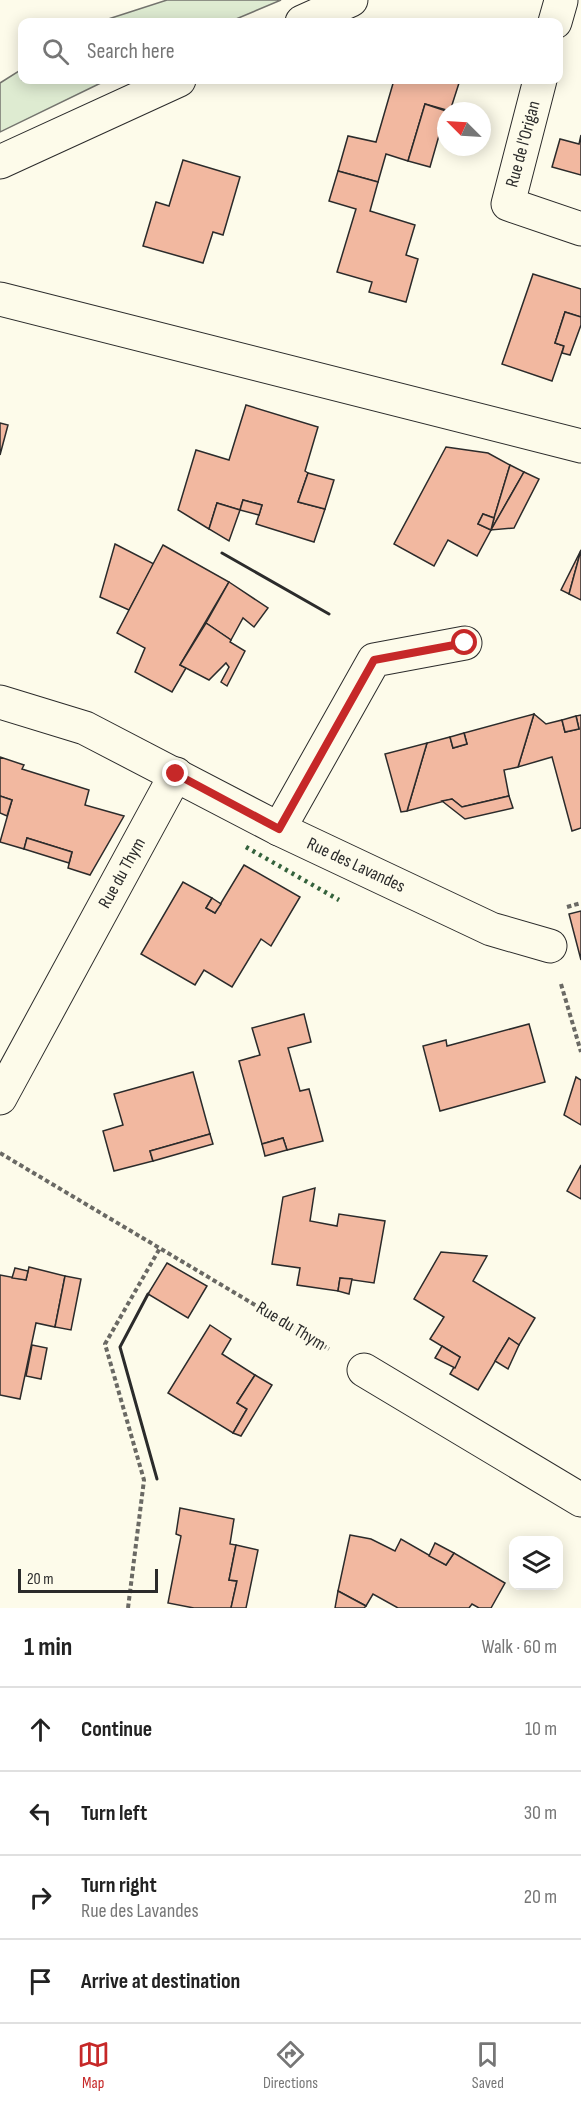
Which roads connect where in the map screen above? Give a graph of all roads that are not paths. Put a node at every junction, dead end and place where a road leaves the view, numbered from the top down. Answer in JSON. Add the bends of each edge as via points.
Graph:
{"nodes":[{"id":1,"x":351,"y":0,"type":"edge"},
{"id":2,"x":560,"y":0,"type":"edge"},
{"id":3,"x":581,"y":7,"type":"edge"},
{"id":4,"x":311,"y":18,"type":"edge"},
{"id":5,"x":556,"y":18,"type":"edge"},
{"id":6,"x":170,"y":84,"type":"edge"},
{"id":7,"x":539,"y":84,"type":"edge"},
{"id":8,"x":0,"y":162,"type":"edge"},
{"id":9,"x":581,"y":229,"type":"edge"},
{"id":10,"x":0,"y":299,"type":"edge"},
{"id":11,"x":581,"y":446,"type":"edge"},
{"id":12,"x":465,"y":643,"type":"dead end"},
{"id":13,"x":0,"y":702,"type":"edge"},
{"id":14,"x":176,"y":774,"type":"junction"},
{"id":15,"x":279,"y":829,"type":"junction"},
{"id":16,"x":550,"y":946,"type":"road end"},
{"id":17,"x":0,"y":1098,"type":"edge"},
{"id":18,"x":364,"y":1370,"type":"road end"},
{"id":19,"x":581,"y":1500,"type":"edge"}],
"edges":[{"from":1,"to":4,"type":"street"},
{"from":2,"to":3,"type":"street"},
{"from":2,"to":5,"type":"street"},
{"from":6,"to":8,"type":"street"},
{"from":7,"to":9,"type":"street","name":"Rue de l'Origan","via":[[508,204]]},
{"from":10,"to":11,"type":"street"},
{"from":12,"to":15,"type":"street","via":[[374,660]]},
{"from":13,"to":14,"type":"street","name":"Rue des Lavandes","via":[[85,728]]},
{"from":14,"to":15,"type":"street","name":"Rue des Lavandes"},
{"from":14,"to":17,"type":"street","name":"Rue du Thym"},
{"from":15,"to":16,"type":"street","name":"Rue des Lavandes","via":[[491,929]]},
{"from":18,"to":19,"type":"street"}]}
